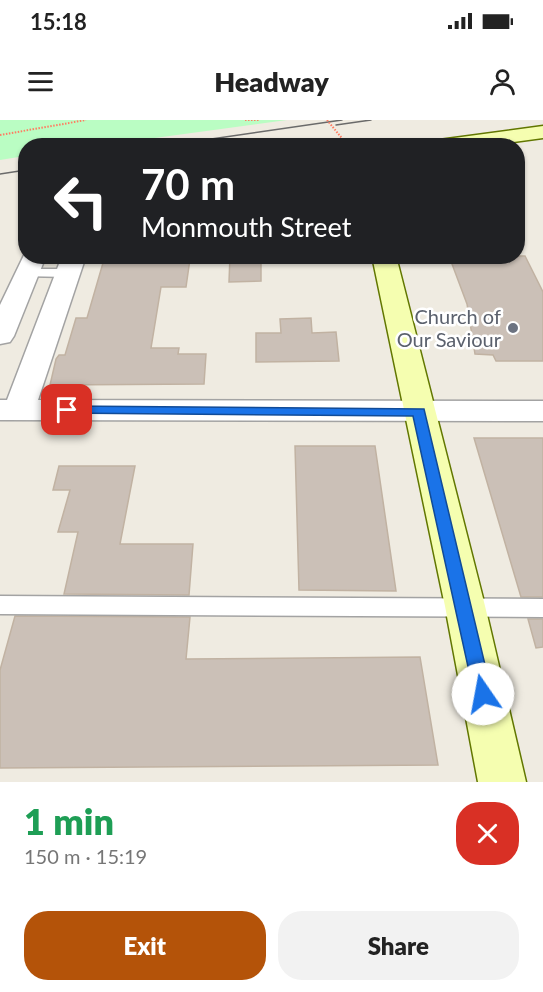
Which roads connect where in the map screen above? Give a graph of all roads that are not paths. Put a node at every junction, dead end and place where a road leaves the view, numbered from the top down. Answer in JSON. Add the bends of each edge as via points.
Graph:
{"nodes":[{"id":1,"x":543,"y":132,"type":"edge"},
{"id":2,"x":498,"y":138,"type":"edge"},
{"id":3,"x":386,"y":264,"type":"edge"},
{"id":4,"x":30,"y":265,"type":"edge"},
{"id":5,"x":71,"y":265,"type":"edge"},
{"id":6,"x":0,"y":336,"type":"edge"},
{"id":7,"x":10,"y":410,"type":"edge"},
{"id":8,"x":543,"y":411,"type":"edge"},
{"id":9,"x":419,"y":412,"type":"junction"},
{"id":10,"x":0,"y":605,"type":"edge"},
{"id":11,"x":465,"y":606,"type":"junction"},
{"id":12,"x":543,"y":608,"type":"edge"},
{"id":13,"x":502,"y":782,"type":"edge"}],
"edges":[{"from":1,"to":2,"type":"main road"},
{"from":3,"to":9,"type":"main road"},
{"from":4,"to":5,"type":"lane"},
{"from":4,"to":6,"type":"street"},
{"from":5,"to":7,"type":"street"},
{"from":7,"to":9,"type":"street"},
{"from":8,"to":9,"type":"street"},
{"from":9,"to":11,"type":"main road"},
{"from":10,"to":11,"type":"lane"},
{"from":11,"to":12,"type":"lane"},
{"from":11,"to":13,"type":"main road"}]}
